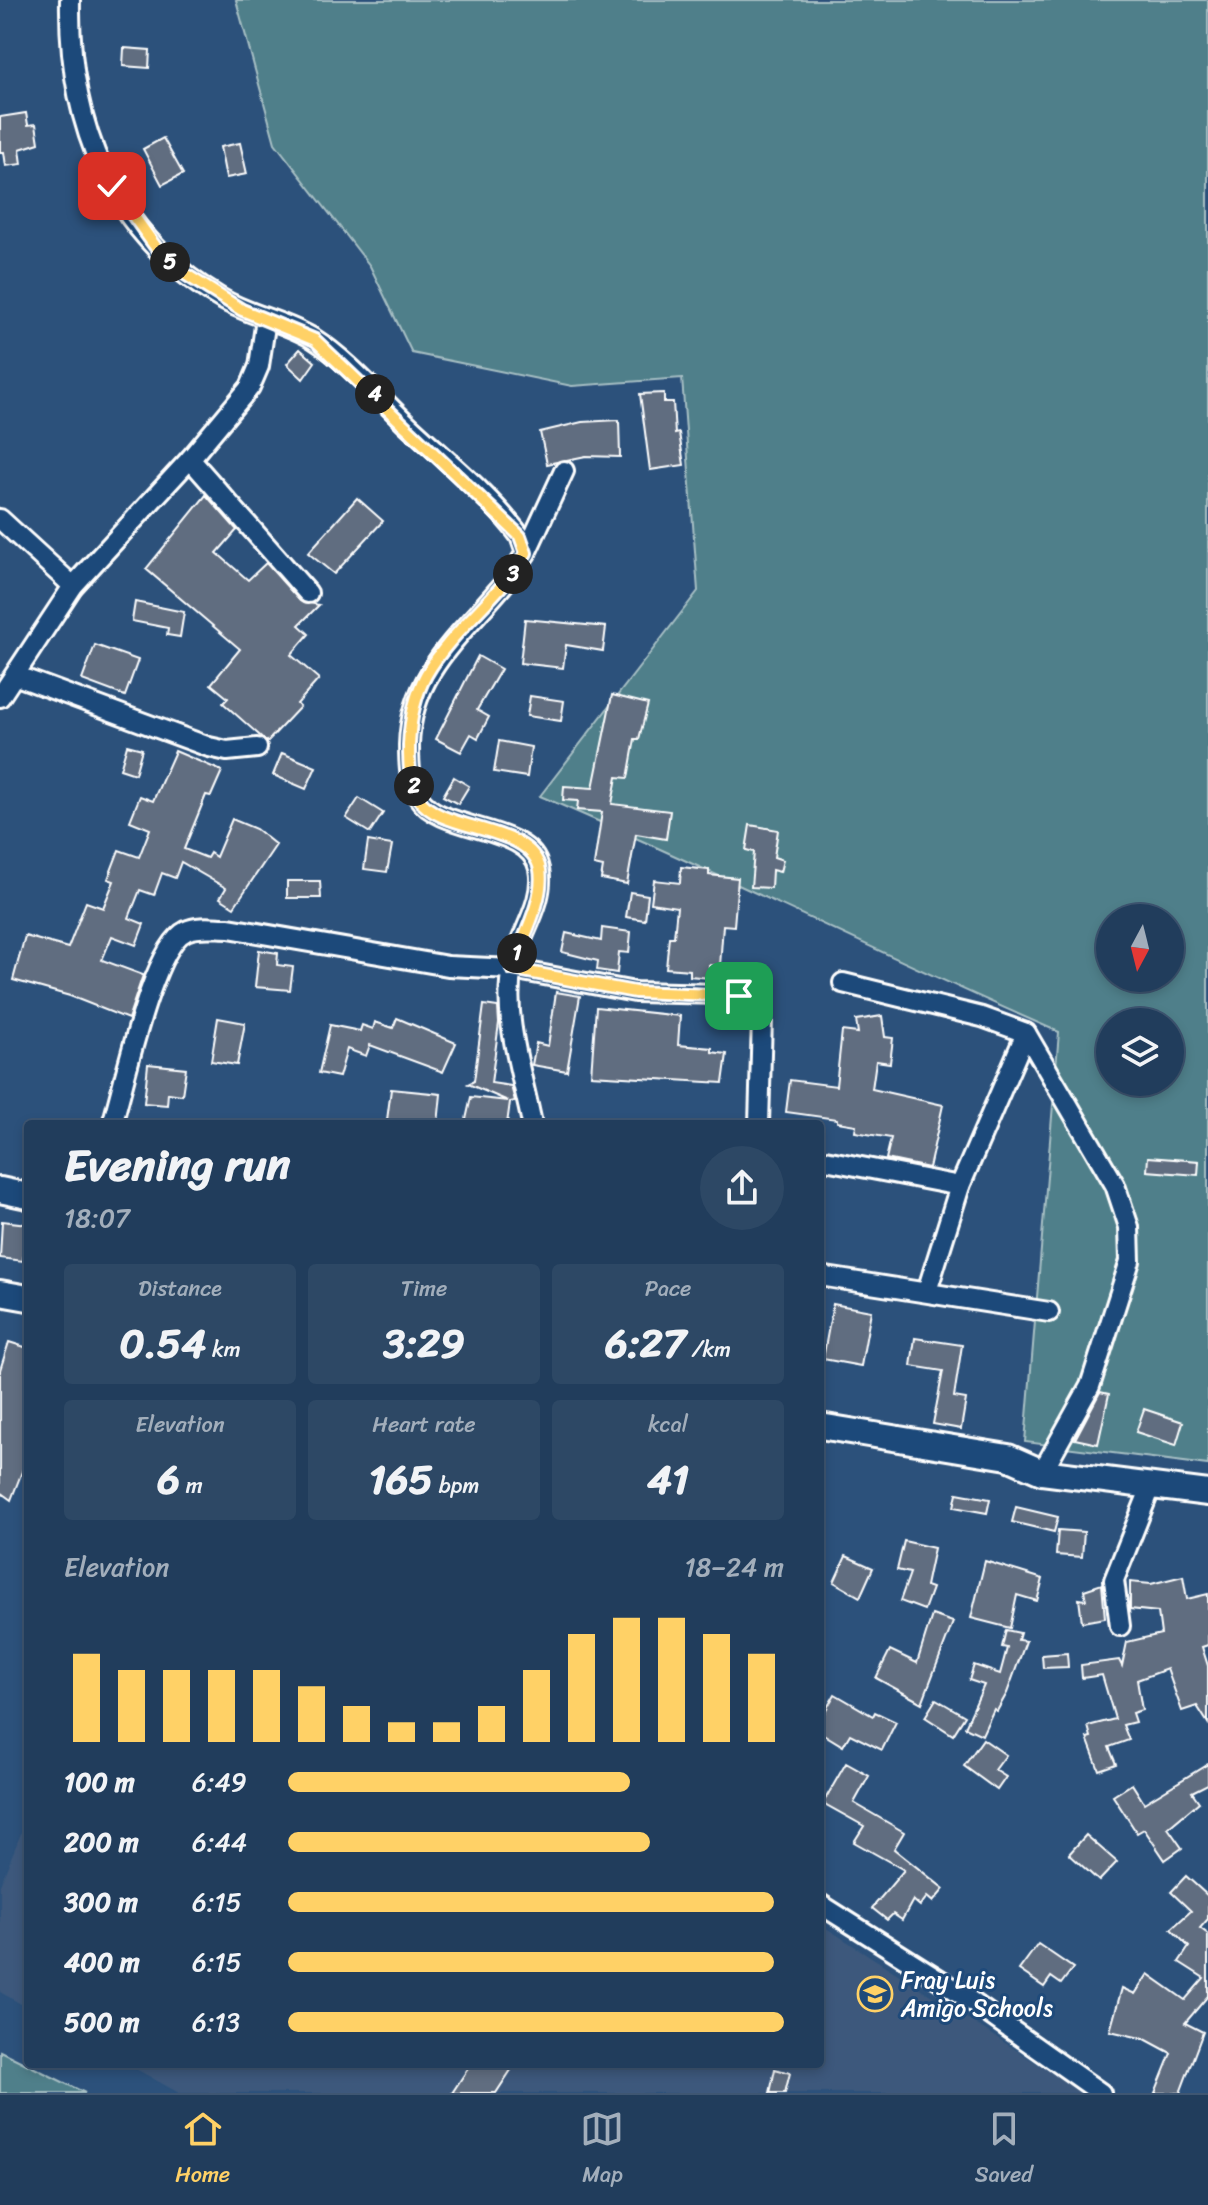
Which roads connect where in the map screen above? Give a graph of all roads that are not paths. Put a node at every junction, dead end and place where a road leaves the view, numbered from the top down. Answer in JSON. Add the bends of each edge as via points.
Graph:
{"nodes":[{"id":1,"x":70,"y":0,"type":"edge"},
{"id":2,"x":266,"y":319,"type":"junction"},
{"id":3,"x":190,"y":459,"type":"junction"},
{"id":4,"x":564,"y":471,"type":"dead end"},
{"id":5,"x":0,"y":519,"type":"edge"},
{"id":6,"x":526,"y":553,"type":"junction"},
{"id":7,"x":73,"y":586,"type":"junction"},
{"id":8,"x":308,"y":593,"type":"dead end"},
{"id":9,"x":17,"y":676,"type":"junction"},
{"id":10,"x":0,"y":697,"type":"edge"},
{"id":11,"x":257,"y":748,"type":"dead end"},
{"id":12,"x":512,"y":969,"type":"junction"},
{"id":13,"x":843,"y":983,"type":"dead end"},
{"id":14,"x":1026,"y":1033,"type":"junction"},
{"id":15,"x":113,"y":1120,"type":"edge"},
{"id":16,"x":531,"y":1120,"type":"edge"},
{"id":17,"x":759,"y":1120,"type":"edge"},
{"id":18,"x":824,"y":1160,"type":"edge"},
{"id":19,"x":960,"y":1186,"type":"junction"},
{"id":20,"x":0,"y":1190,"type":"edge"},
{"id":21,"x":24,"y":1195,"type":"edge"},
{"id":22,"x":824,"y":1277,"type":"edge"},
{"id":23,"x":927,"y":1291,"type":"junction"},
{"id":24,"x":0,"y":1293,"type":"edge"},
{"id":25,"x":24,"y":1297,"type":"edge"},
{"id":26,"x":1049,"y":1312,"type":"dead end"},
{"id":27,"x":824,"y":1427,"type":"edge"},
{"id":28,"x":824,"y":1437,"type":"edge"},
{"id":29,"x":1008,"y":1457,"type":"junction"},
{"id":30,"x":1042,"y":1472,"type":"junction"},
{"id":31,"x":1151,"y":1487,"type":"junction"},
{"id":32,"x":1208,"y":1493,"type":"edge"},
{"id":33,"x":1120,"y":1626,"type":"dead end"},
{"id":34,"x":824,"y":1907,"type":"edge"},
{"id":35,"x":1101,"y":2093,"type":"edge"}],
"edges":[{"from":1,"to":2,"type":"street","via":[[75,83],[82,121],[100,167],[177,269],[221,299]]},
{"from":2,"to":3,"type":"street","via":[[250,387]]},
{"from":2,"to":6,"type":"street","via":[[315,340],[510,522]]},
{"from":3,"to":7,"type":"street"},
{"from":3,"to":8,"type":"street"},
{"from":4,"to":6,"type":"street"},
{"from":5,"to":7,"type":"street"},
{"from":6,"to":12,"type":"street","via":[[426,676],[410,732],[409,765],[420,800],[434,811],[524,846],[536,858],[540,888]]},
{"from":7,"to":9,"type":"street"},
{"from":9,"to":10,"type":"street"},
{"from":9,"to":11,"type":"street","via":[[209,747]]},
{"from":12,"to":15,"type":"street","via":[[448,966],[229,928],[185,931],[169,949],[149,996]]},
{"from":12,"to":16,"type":"street","via":[[513,1028]]},
{"from":12,"to":17,"type":"street","via":[[635,992],[752,1000],[762,1018]]},
{"from":13,"to":14,"type":"street"},
{"from":14,"to":19,"type":"street"},
{"from":14,"to":30,"type":"street","via":[[1115,1185],[1129,1227],[1130,1261],[1090,1386]]},
{"from":18,"to":19,"type":"street"},
{"from":19,"to":23,"type":"street"},
{"from":20,"to":21,"type":"street"},
{"from":22,"to":23,"type":"street"},
{"from":23,"to":26,"type":"street"},
{"from":24,"to":25,"type":"street"},
{"from":27,"to":29,"type":"street"},
{"from":28,"to":29,"type":"street","via":[[997,1464]]},
{"from":29,"to":30,"type":"street"},
{"from":30,"to":31,"type":"street"},
{"from":31,"to":32,"type":"street"},
{"from":31,"to":33,"type":"street","via":[[1114,1580]]},
{"from":34,"to":35,"type":"street","via":[[948,1985]]}]}
